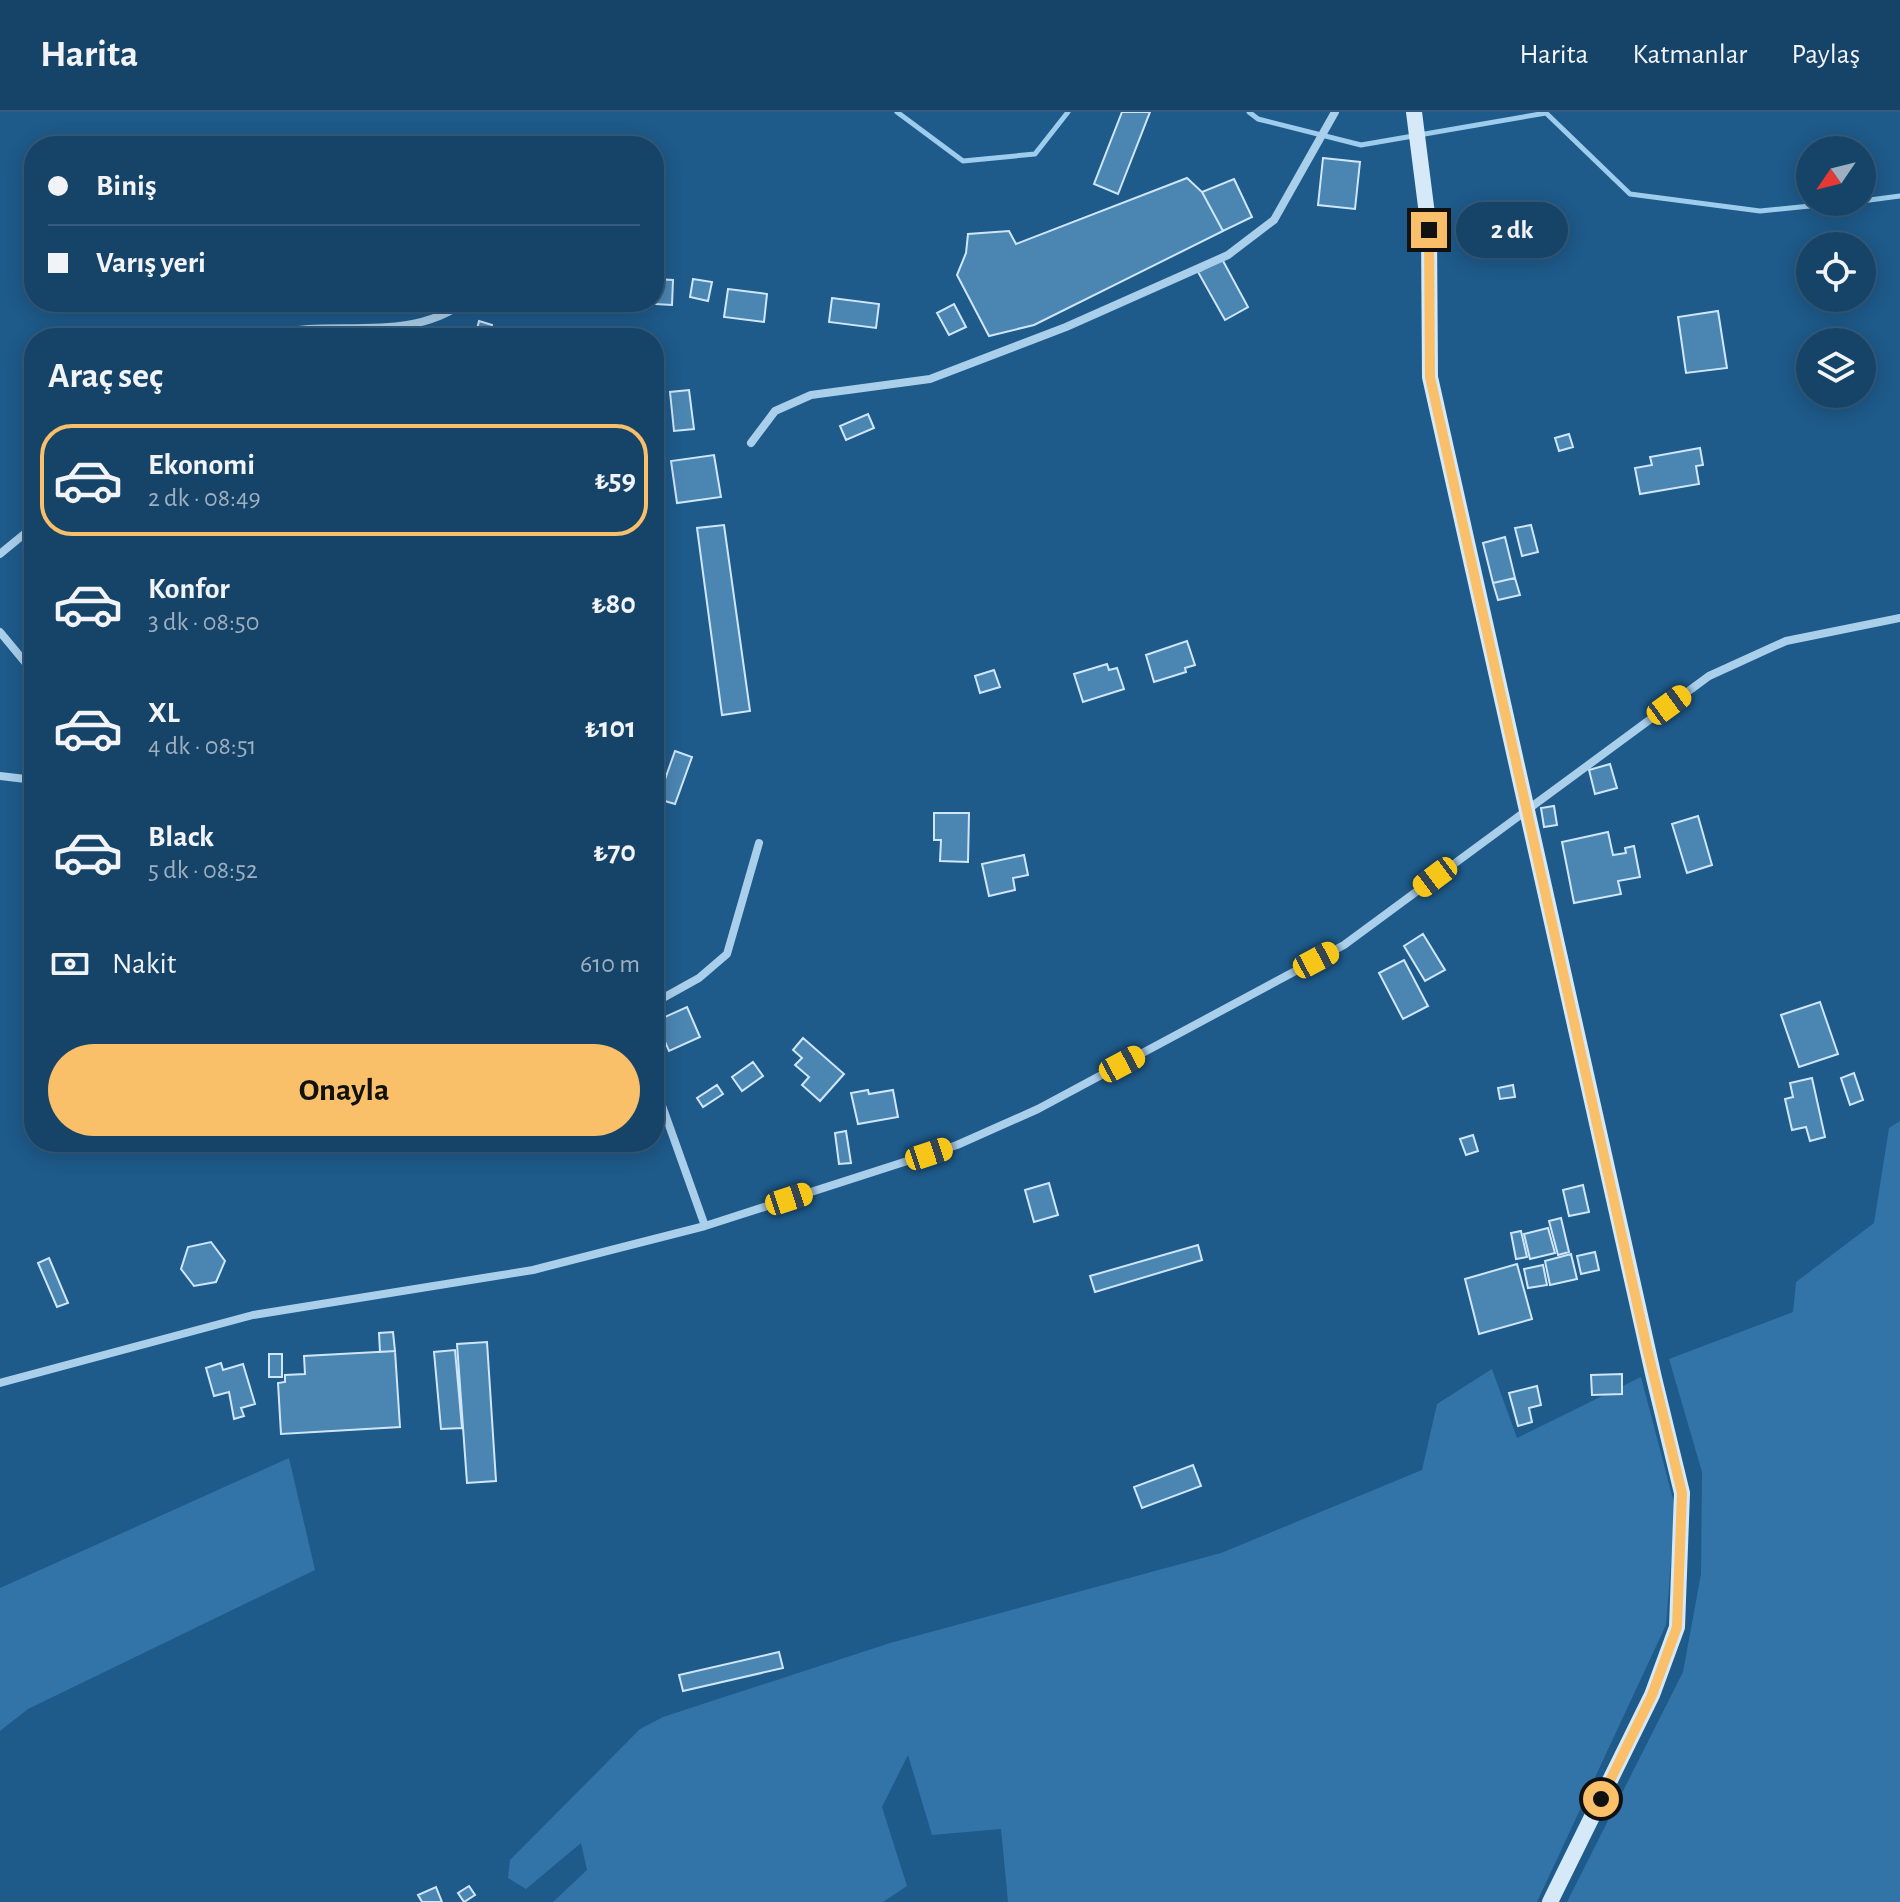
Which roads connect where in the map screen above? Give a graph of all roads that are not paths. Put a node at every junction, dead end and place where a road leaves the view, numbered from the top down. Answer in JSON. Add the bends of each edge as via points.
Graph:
{"nodes":[{"id":1,"x":1335,"y":112,"type":"edge"},
{"id":2,"x":1415,"y":115,"type":"edge"},
{"id":3,"x":446,"y":312,"type":"edge"},
{"id":4,"x":354,"y":328,"type":"edge"},
{"id":5,"x":751,"y":443,"type":"dead end"},
{"id":6,"x":24,"y":534,"type":"edge"},
{"id":7,"x":0,"y":554,"type":"edge"},
{"id":8,"x":1900,"y":618,"type":"edge"},
{"id":9,"x":0,"y":632,"type":"edge"},
{"id":10,"x":24,"y":661,"type":"edge"},
{"id":11,"x":0,"y":776,"type":"edge"},
{"id":12,"x":24,"y":779,"type":"edge"},
{"id":13,"x":1526,"y":809,"type":"junction"},
{"id":14,"x":759,"y":843,"type":"dead end"},
{"id":15,"x":664,"y":997,"type":"edge"},
{"id":16,"x":664,"y":1111,"type":"edge"},
{"id":17,"x":705,"y":1226,"type":"junction"},
{"id":18,"x":0,"y":1383,"type":"edge"},
{"id":19,"x":1550,"y":1902,"type":"edge"}],
"edges":[{"from":1,"to":5,"type":"street","via":[[1274,220],[1228,255],[1066,327],[930,379],[811,395],[775,411]]},
{"from":2,"to":13,"type":"street","via":[[1429,230],[1430,377]]},
{"from":3,"to":4,"type":"street","via":[[402,327]]},
{"from":6,"to":7,"type":"street"},
{"from":8,"to":13,"type":"street","via":[[1786,641],[1709,676]]},
{"from":9,"to":10,"type":"street"},
{"from":11,"to":12,"type":"street"},
{"from":13,"to":17,"type":"street","via":[[1344,945],[1038,1109],[957,1145]]},
{"from":13,"to":19,"type":"street","via":[[1682,1493],[1677,1627],[1652,1695]]},
{"from":14,"to":15,"type":"street","via":[[727,954]]},
{"from":16,"to":17,"type":"street"},
{"from":17,"to":18,"type":"street","via":[[533,1270],[253,1315]]}]}
